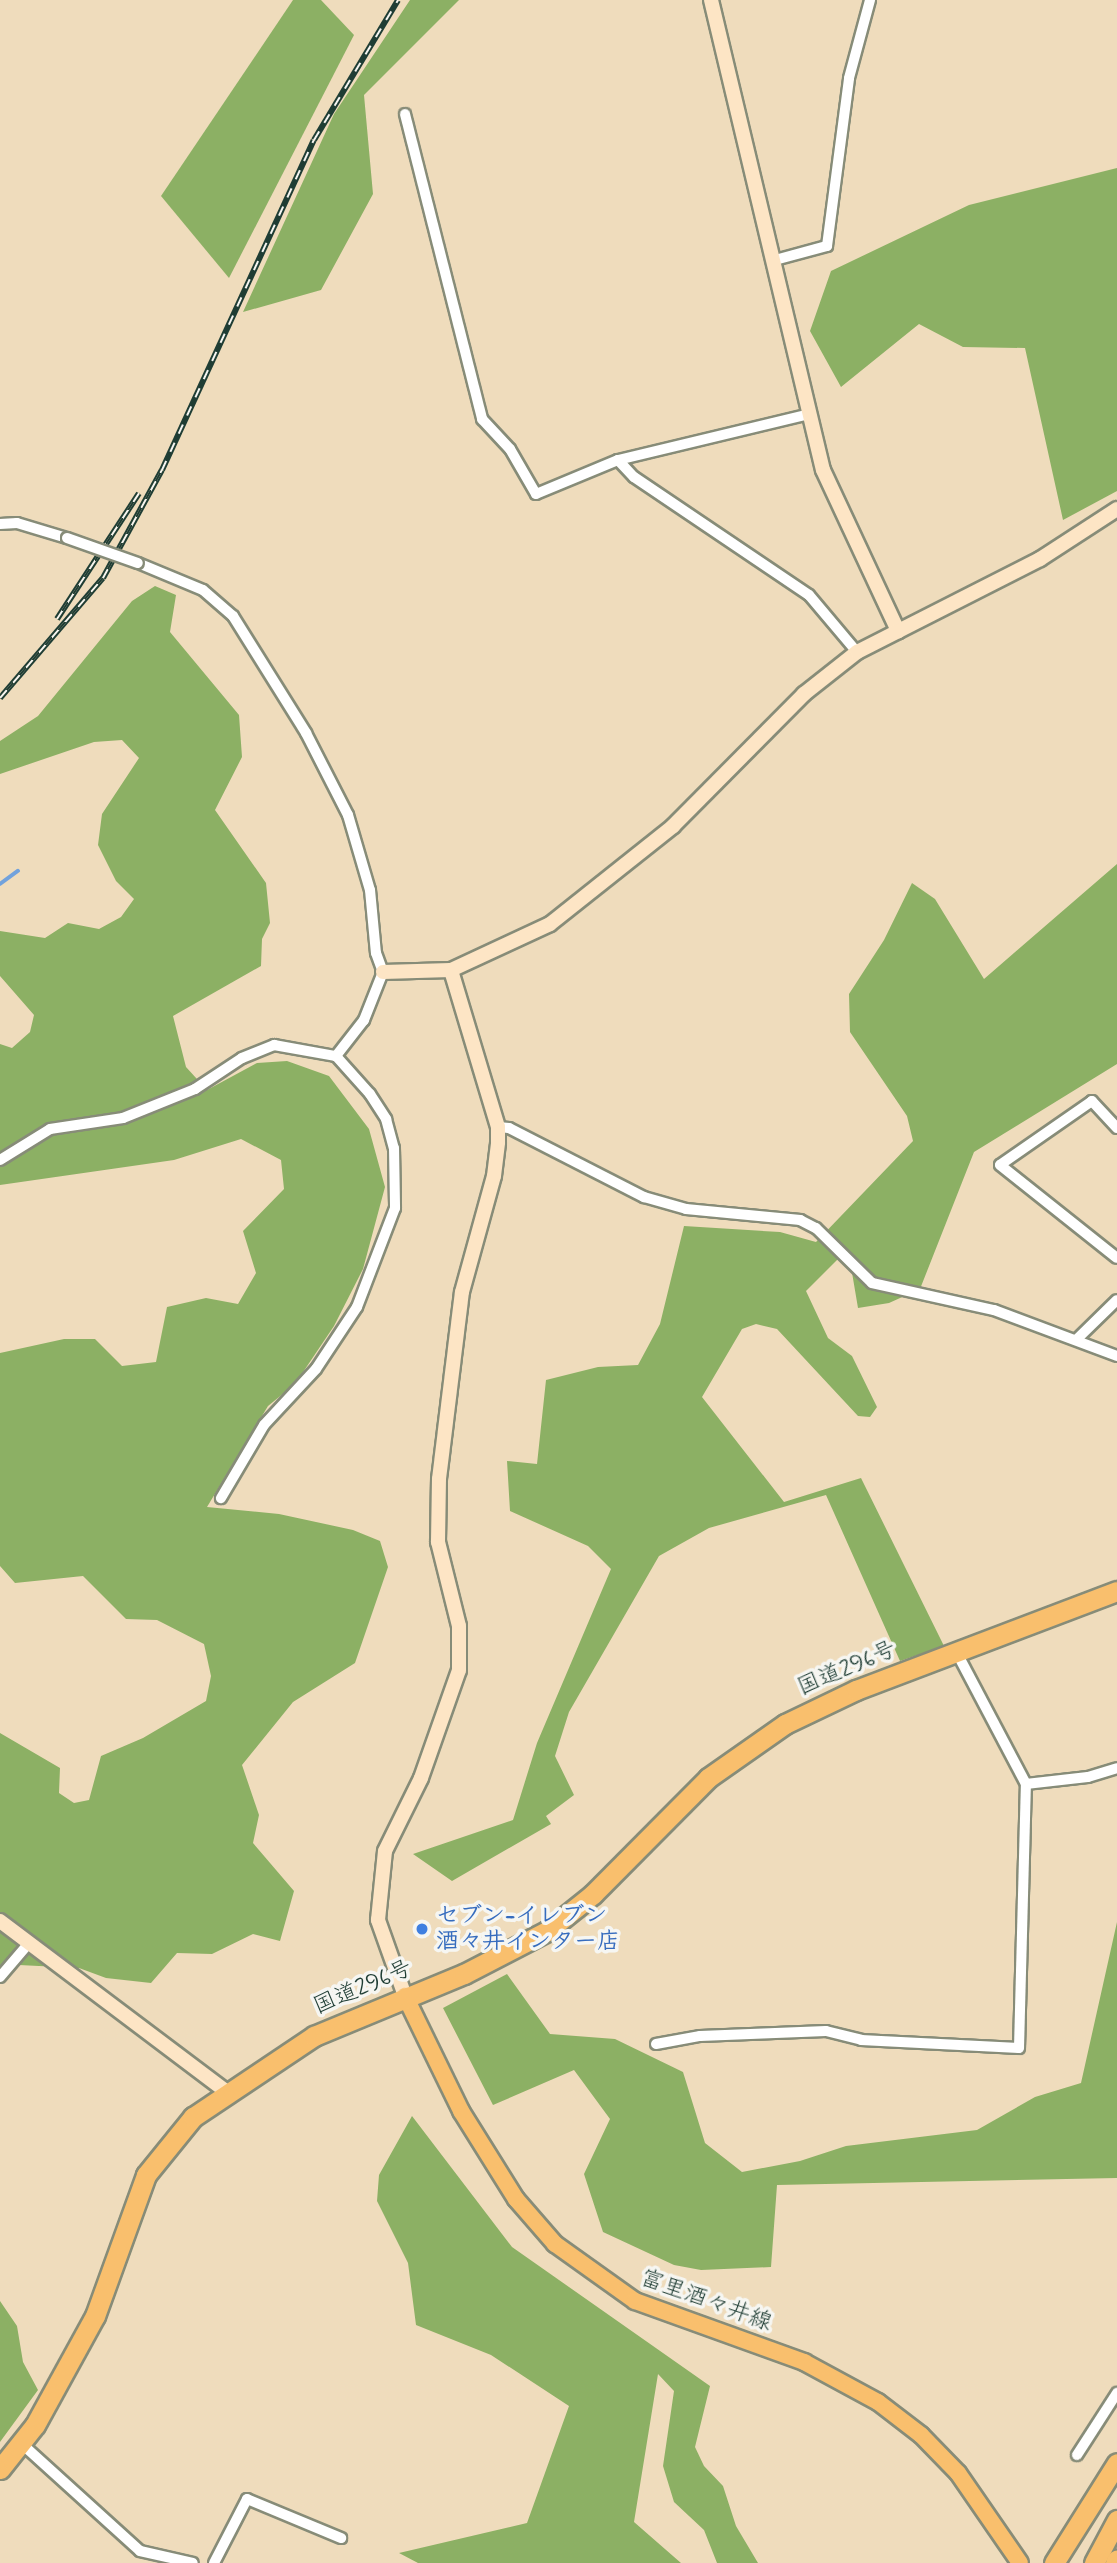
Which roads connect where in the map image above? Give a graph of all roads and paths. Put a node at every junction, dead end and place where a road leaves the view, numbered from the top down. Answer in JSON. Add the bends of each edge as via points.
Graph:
{"nodes":[{"id":1,"x":711,"y":0,"type":"edge"},
{"id":2,"x":870,"y":0,"type":"edge"},
{"id":3,"x":405,"y":114,"type":"dead end"},
{"id":4,"x":775,"y":260,"type":"junction"},
{"id":5,"x":809,"y":414,"type":"junction"},
{"id":6,"x":618,"y":460,"type":"junction"},
{"id":7,"x":1117,"y":509,"type":"edge"},
{"id":8,"x":0,"y":524,"type":"edge"},
{"id":9,"x":898,"y":631,"type":"junction"},
{"id":10,"x":857,"y":652,"type":"junction"},
{"id":11,"x":451,"y":970,"type":"junction"},
{"id":12,"x":383,"y":972,"type":"junction"},
{"id":13,"x":337,"y":1056,"type":"junction"},
{"id":14,"x":498,"y":1127,"type":"junction"},
{"id":15,"x":1117,"y":1128,"type":"edge"},
{"id":16,"x":0,"y":1160,"type":"edge"},
{"id":17,"x":1117,"y":1258,"type":"edge"},
{"id":18,"x":1117,"y":1300,"type":"edge"},
{"id":19,"x":1076,"y":1340,"type":"junction"},
{"id":20,"x":1117,"y":1356,"type":"edge"},
{"id":21,"x":221,"y":1499,"type":"dead end"},
{"id":22,"x":1117,"y":1591,"type":"edge"},
{"id":23,"x":956,"y":1651,"type":"junction"},
{"id":24,"x":1117,"y":1768,"type":"edge"},
{"id":25,"x":1026,"y":1784,"type":"junction"},
{"id":26,"x":0,"y":1920,"type":"edge"},
{"id":27,"x":29,"y":1943,"type":"junction"},
{"id":28,"x":0,"y":1977,"type":"edge"},
{"id":29,"x":405,"y":1996,"type":"junction"},
{"id":30,"x":656,"y":2045,"type":"dead end"},
{"id":31,"x":229,"y":2093,"type":"junction"},
{"id":32,"x":1117,"y":2393,"type":"edge"},
{"id":33,"x":22,"y":2444,"type":"junction"},
{"id":34,"x":1077,"y":2455,"type":"dead end"},
{"id":35,"x":1117,"y":2463,"type":"edge"},
{"id":36,"x":0,"y":2469,"type":"edge"},
{"id":37,"x":1117,"y":2470,"type":"edge"},
{"id":38,"x":1117,"y":2520,"type":"edge"},
{"id":39,"x":341,"y":2538,"type":"dead end"},
{"id":40,"x":193,"y":2563,"type":"edge"},
{"id":41,"x":215,"y":2563,"type":"edge"},
{"id":42,"x":1020,"y":2563,"type":"edge"},
{"id":43,"x":1054,"y":2563,"type":"edge"},
{"id":44,"x":1067,"y":2563,"type":"edge"},
{"id":45,"x":1094,"y":2563,"type":"edge"}],
"edges":[{"from":1,"to":4,"type":"street"},
{"from":2,"to":4,"type":"street","via":[[849,78],[827,246]]},
{"from":3,"to":6,"type":"street","via":[[482,419],[510,449],[536,494]]},
{"from":4,"to":5,"type":"street"},
{"from":5,"to":6,"type":"street"},
{"from":5,"to":9,"type":"street","via":[[823,470]]},
{"from":6,"to":10,"type":"street","via":[[634,477],[809,596]]},
{"from":7,"to":9,"type":"street","via":[[1040,559]]},
{"from":8,"to":12,"type":"street","bridge":true,"via":[[17,523],[138,563],[203,590],[233,616],[306,733],[348,815],[370,890],[376,953]]},
{"from":9,"to":10,"type":"street"},
{"from":10,"to":11,"type":"street","via":[[804,694],[673,826],[575,905],[523,939]]},
{"from":11,"to":12,"type":"street"},
{"from":11,"to":14,"type":"street"},
{"from":12,"to":13,"type":"street","via":[[364,1020]]},
{"from":13,"to":16,"type":"street","via":[[295,1046],[261,1049],[195,1089],[123,1118],[50,1129]]},
{"from":13,"to":21,"type":"street","via":[[386,1119],[398,1182],[395,1209],[357,1307],[316,1369],[264,1425]]},
{"from":14,"to":19,"type":"street","via":[[509,1128],[645,1197],[686,1209],[800,1220],[816,1228],[872,1283],[947,1296]]},
{"from":14,"to":29,"type":"street","via":[[494,1176],[462,1292],[439,1479],[438,1542],[459,1626],[459,1670],[421,1778],[385,1851],[378,1920]]},
{"from":15,"to":17,"type":"street","via":[[1092,1101],[1000,1165]]},
{"from":18,"to":19,"type":"street"},
{"from":19,"to":20,"type":"street"},
{"from":22,"to":23,"type":"highway","name":"国道296号"},
{"from":23,"to":25,"type":"street"},
{"from":23,"to":29,"type":"highway","name":"国道296号","via":[[814,1709],[741,1751],[593,1894],[547,1931],[464,1974]]},
{"from":24,"to":25,"type":"street","via":[[1088,1777]]},
{"from":25,"to":30,"type":"street","via":[[1019,2049],[861,2040],[826,2031],[700,2036]]},
{"from":26,"to":27,"type":"street"},
{"from":27,"to":28,"type":"street"},
{"from":27,"to":31,"type":"street"},
{"from":29,"to":31,"type":"highway","name":"国道296号","via":[[314,2036]]},
{"from":29,"to":42,"type":"main road","name":"富里酒々井線","via":[[461,2111],[516,2199],[555,2244],[635,2301],[804,2362],[878,2402],[921,2435],[958,2473]]},
{"from":31,"to":33,"type":"highway","name":"国道296号","via":[[178,2131],[146,2175],[95,2316]]},
{"from":32,"to":34,"type":"street"},
{"from":33,"to":36,"type":"highway","name":"国道296号"},
{"from":33,"to":40,"type":"street","via":[[140,2552]]},
{"from":35,"to":43,"type":"highway"},
{"from":37,"to":44,"type":"highway"},
{"from":38,"to":45,"type":"highway"},
{"from":39,"to":41,"type":"street","via":[[247,2500]]}]}
